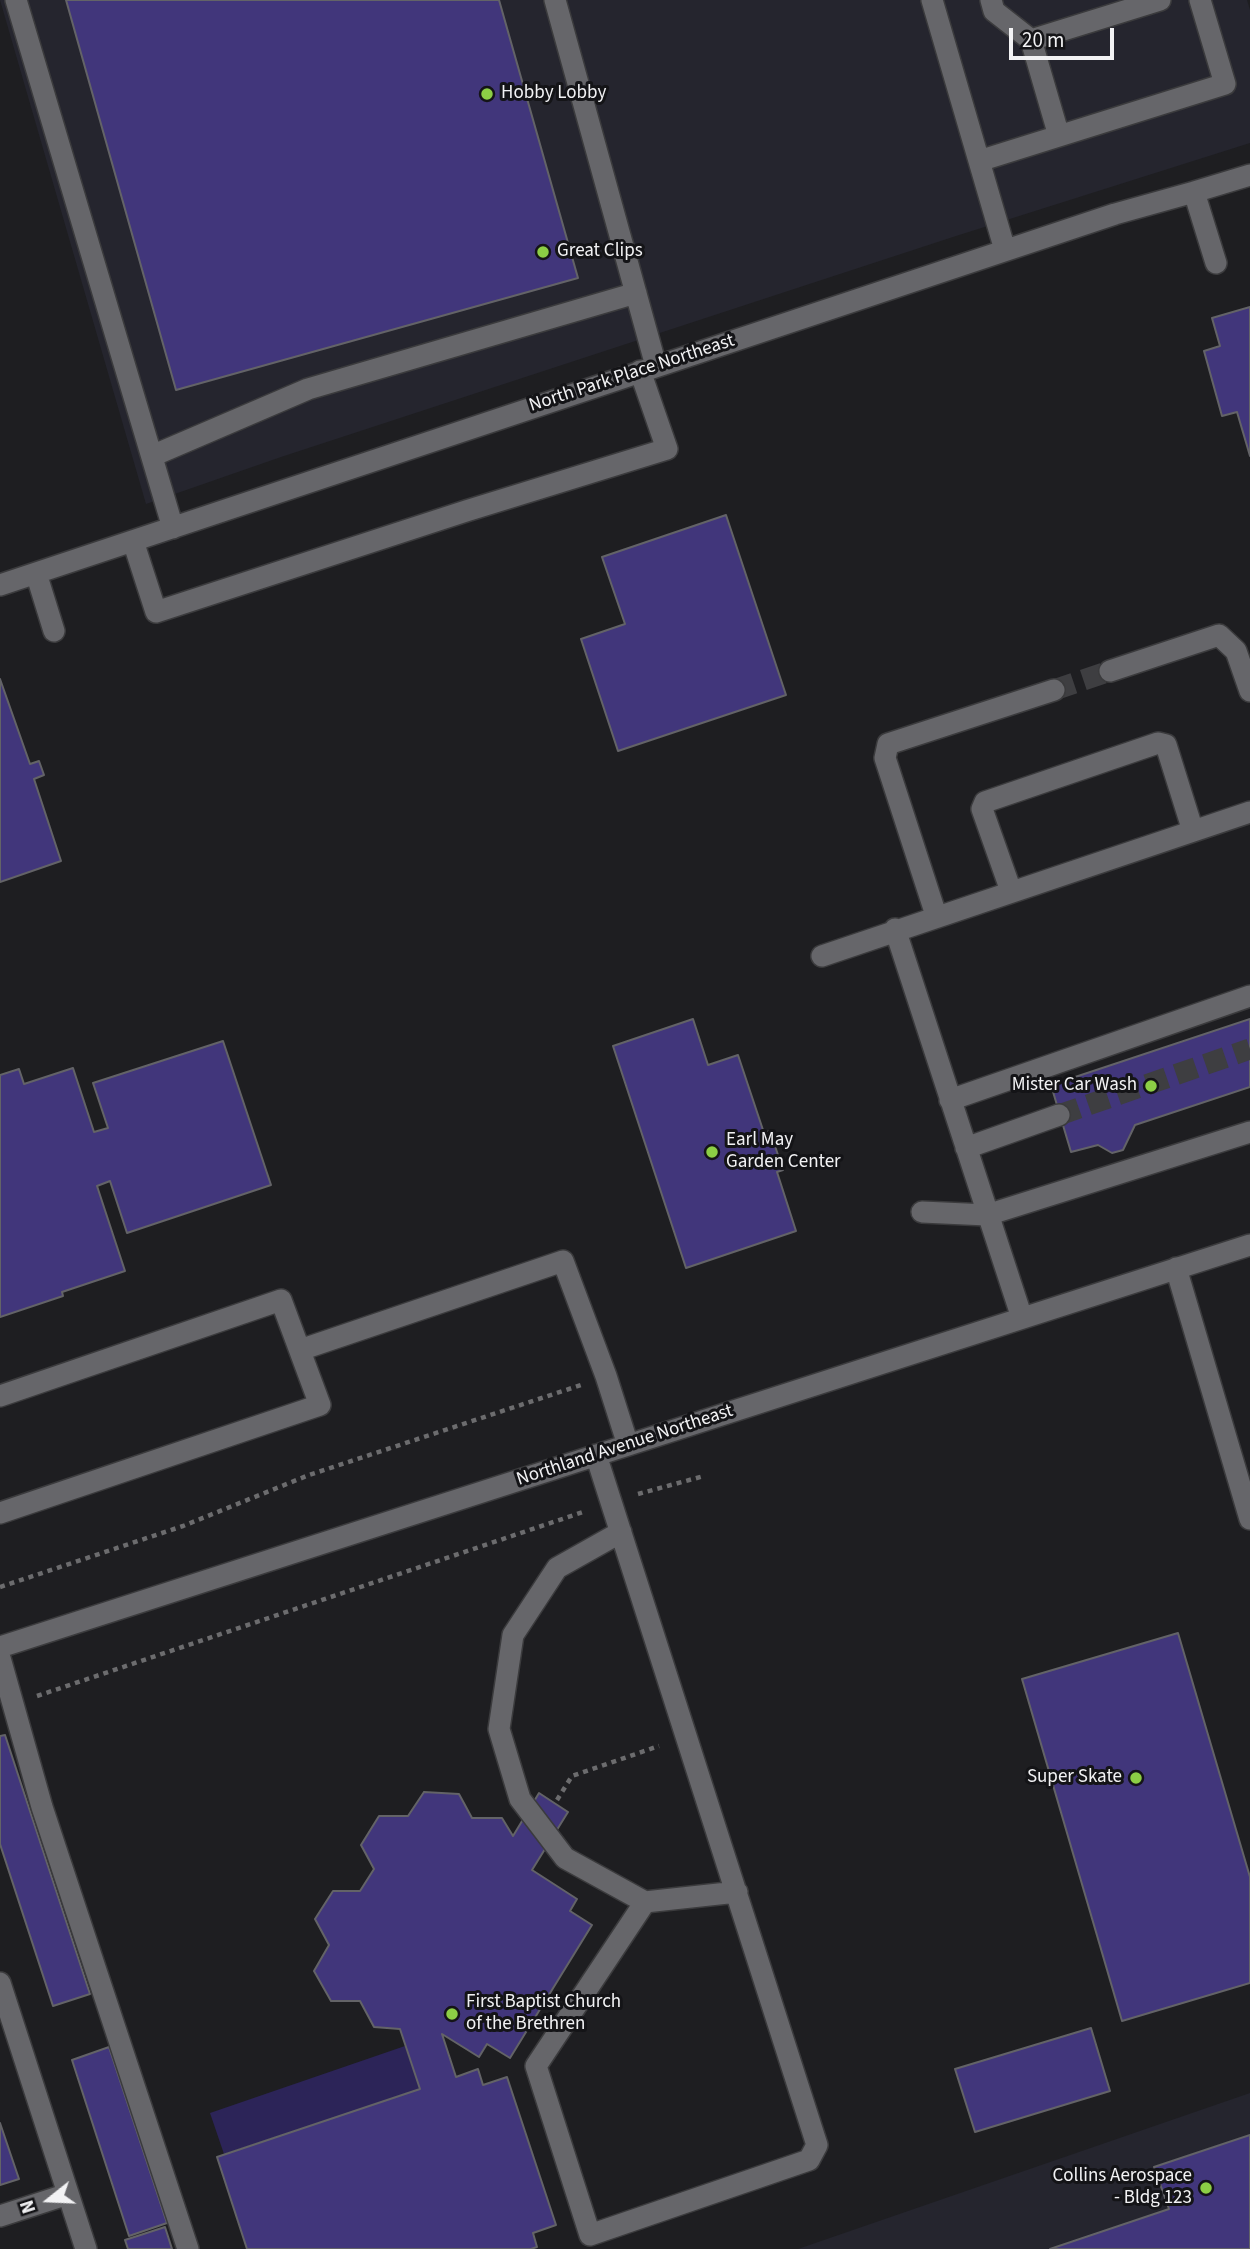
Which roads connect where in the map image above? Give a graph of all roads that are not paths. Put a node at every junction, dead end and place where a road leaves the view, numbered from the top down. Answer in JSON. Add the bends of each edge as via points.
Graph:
{"nodes":[{"id":1,"x":16,"y":0,"type":"edge"},
{"id":2,"x":555,"y":0,"type":"edge"},
{"id":3,"x":932,"y":0,"type":"edge"},
{"id":4,"x":991,"y":0,"type":"edge"},
{"id":5,"x":1160,"y":0,"type":"edge"},
{"id":6,"x":1200,"y":0,"type":"edge"},
{"id":7,"x":1031,"y":40,"type":"junction"},
{"id":8,"x":1059,"y":136,"type":"junction"},
{"id":9,"x":979,"y":161,"type":"junction"},
{"id":10,"x":1250,"y":174,"type":"edge"},
{"id":11,"x":1194,"y":192,"type":"junction"},
{"id":12,"x":1005,"y":250,"type":"junction"},
{"id":13,"x":1216,"y":263,"type":"dead end"},
{"id":14,"x":636,"y":293,"type":"junction"},
{"id":15,"x":648,"y":369,"type":"junction"},
{"id":16,"x":152,"y":456,"type":"junction"},
{"id":17,"x":173,"y":528,"type":"junction"},
{"id":18,"x":133,"y":541,"type":"junction"},
{"id":19,"x":36,"y":573,"type":"junction"},
{"id":20,"x":0,"y":585,"type":"edge"},
{"id":21,"x":54,"y":631,"type":"dead end"},
{"id":22,"x":1110,"y":671,"type":"tunnel mouth"},
{"id":23,"x":1054,"y":690,"type":"tunnel mouth"},
{"id":24,"x":1250,"y":691,"type":"edge"},
{"id":25,"x":1250,"y":812,"type":"edge"},
{"id":26,"x":1193,"y":831,"type":"junction"},
{"id":27,"x":1011,"y":891,"type":"junction"},
{"id":28,"x":936,"y":915,"type":"junction"},
{"id":29,"x":895,"y":929,"type":"junction"},
{"id":30,"x":822,"y":956,"type":"dead end"},
{"id":31,"x":1250,"y":996,"type":"edge"},
{"id":32,"x":950,"y":1100,"type":"junction"},
{"id":33,"x":1059,"y":1115,"type":"tunnel mouth"},
{"id":34,"x":1250,"y":1132,"type":"edge"},
{"id":35,"x":966,"y":1148,"type":"junction"},
{"id":36,"x":922,"y":1212,"type":"dead end"},
{"id":37,"x":988,"y":1215,"type":"junction"},
{"id":38,"x":1250,"y":1245,"type":"edge"},
{"id":39,"x":1176,"y":1268,"type":"junction"},
{"id":40,"x":1022,"y":1318,"type":"junction"},
{"id":41,"x":300,"y":1350,"type":"junction"},
{"id":42,"x":0,"y":1396,"type":"edge"},
{"id":43,"x":628,"y":1445,"type":"junction"},
{"id":44,"x":596,"y":1455,"type":"junction"},
{"id":45,"x":0,"y":1513,"type":"edge"},
{"id":46,"x":1250,"y":1519,"type":"edge"},
{"id":47,"x":621,"y":1532,"type":"junction"},
{"id":48,"x":0,"y":1647,"type":"edge"},
{"id":49,"x":0,"y":1658,"type":"edge"},
{"id":50,"x":737,"y":1892,"type":"junction"},
{"id":51,"x":645,"y":1902,"type":"junction"},
{"id":52,"x":0,"y":1983,"type":"edge"},
{"id":53,"x":68,"y":2194,"type":"junction"},
{"id":54,"x":0,"y":2216,"type":"edge"},
{"id":55,"x":86,"y":2249,"type":"edge"},
{"id":56,"x":188,"y":2249,"type":"edge"}],
"edges":[{"from":1,"to":16,"type":"street"},
{"from":2,"to":14,"type":"street"},
{"from":3,"to":9,"type":"street"},
{"from":4,"to":7,"type":"street","via":[[994,11]]},
{"from":5,"to":7,"type":"street"},
{"from":6,"to":8,"type":"street","via":[[1225,84]]},
{"from":7,"to":8,"type":"street"},
{"from":8,"to":9,"type":"street"},
{"from":9,"to":12,"type":"street"},
{"from":10,"to":11,"type":"street","name":"North Park Place Northeast"},
{"from":11,"to":12,"type":"street","name":"North Park Place Northeast"},
{"from":11,"to":13,"type":"street"},
{"from":12,"to":15,"type":"street","name":"North Park Place Northeast"},
{"from":14,"to":15,"type":"street"},
{"from":14,"to":16,"type":"street","via":[[308,389]]},
{"from":15,"to":17,"type":"street","name":"North Park Place Northeast"},
{"from":15,"to":18,"type":"street","via":[[667,449],[156,612]]},
{"from":16,"to":17,"type":"street"},
{"from":17,"to":18,"type":"street","name":"North Park Place Northeast"},
{"from":18,"to":19,"type":"street","name":"North Park Place Northeast"},
{"from":19,"to":20,"type":"street","name":"North Park Place Northeast"},
{"from":19,"to":21,"type":"street"},
{"from":22,"to":24,"type":"street","via":[[1219,635],[1237,651]]},
{"from":23,"to":28,"type":"street","via":[[888,744],[885,758]]},
{"from":25,"to":26,"type":"street"},
{"from":26,"to":27,"type":"street"},
{"from":26,"to":27,"type":"street","via":[[1166,745],[1158,743],[985,802],[982,809]]},
{"from":27,"to":28,"type":"street"},
{"from":28,"to":29,"type":"street"},
{"from":29,"to":30,"type":"street"},
{"from":29,"to":32,"type":"street"},
{"from":31,"to":32,"type":"street"},
{"from":32,"to":35,"type":"street"},
{"from":33,"to":35,"type":"street"},
{"from":34,"to":37,"type":"street"},
{"from":35,"to":37,"type":"street"},
{"from":36,"to":37,"type":"street"},
{"from":37,"to":40,"type":"street"},
{"from":38,"to":39,"type":"street","name":"Northland Avenue Northeast"},
{"from":39,"to":40,"type":"street","name":"Northland Avenue Northeast"},
{"from":39,"to":46,"type":"street"},
{"from":40,"to":43,"type":"street","name":"Northland Avenue Northeast"},
{"from":41,"to":42,"type":"street","via":[[281,1300]]},
{"from":41,"to":43,"type":"street","via":[[563,1261]]},
{"from":41,"to":45,"type":"street","via":[[320,1405]]},
{"from":43,"to":44,"type":"street","name":"Northland Avenue Northeast"},
{"from":44,"to":47,"type":"street"},
{"from":44,"to":48,"type":"street","name":"Northland Avenue Northeast"},
{"from":47,"to":50,"type":"street"},
{"from":47,"to":51,"type":"street","via":[[557,1568],[513,1635],[499,1729],[520,1799],[565,1858]]},
{"from":49,"to":56,"type":"street","via":[[42,1807]]},
{"from":50,"to":51,"type":"street"},
{"from":50,"to":51,"type":"street","via":[[817,2145],[809,2160],[590,2235],[536,2066]]},
{"from":52,"to":53,"type":"street"},
{"from":53,"to":54,"type":"street"},
{"from":53,"to":55,"type":"street"}]}
